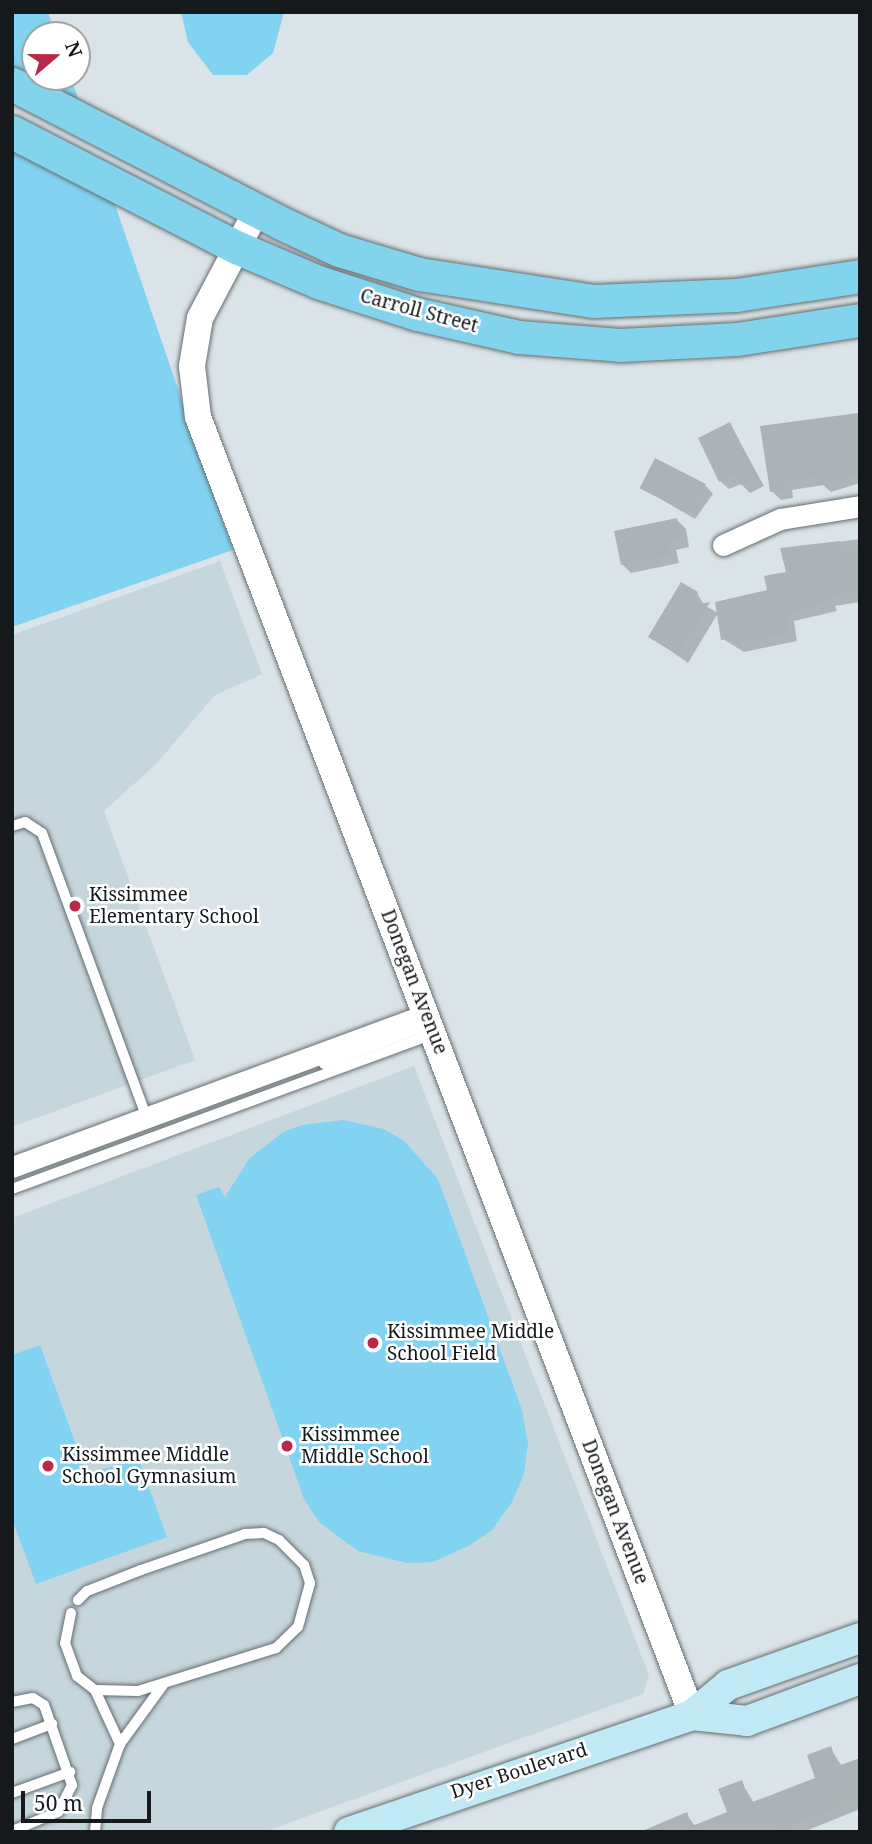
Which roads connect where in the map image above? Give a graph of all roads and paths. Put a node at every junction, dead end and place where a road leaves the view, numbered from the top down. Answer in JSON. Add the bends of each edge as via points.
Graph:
{"nodes":[{"id":1,"x":12,"y":84,"type":"edge"},
{"id":2,"x":12,"y":132,"type":"edge"},
{"id":3,"x":257,"y":210,"type":"junction"},
{"id":4,"x":236,"y":247,"type":"junction"},
{"id":5,"x":860,"y":276,"type":"edge"},
{"id":6,"x":860,"y":320,"type":"edge"},
{"id":7,"x":860,"y":506,"type":"edge"},
{"id":8,"x":723,"y":545,"type":"dead end"},
{"id":9,"x":12,"y":825,"type":"edge"},
{"id":10,"x":430,"y":1024,"type":"junction"},
{"id":11,"x":150,"y":1127,"type":"junction"},
{"id":12,"x":12,"y":1167,"type":"edge"},
{"id":13,"x":12,"y":1178,"type":"edge"},
{"id":14,"x":12,"y":1189,"type":"edge"},
{"id":15,"x":78,"y":1600,"type":"dead end"},
{"id":16,"x":71,"y":1613,"type":"dead end"},
{"id":17,"x":860,"y":1638,"type":"edge"},
{"id":18,"x":860,"y":1679,"type":"edge"},
{"id":19,"x":163,"y":1685,"type":"junction"},
{"id":20,"x":95,"y":1690,"type":"junction"},
{"id":21,"x":12,"y":1702,"type":"edge"},
{"id":22,"x":692,"y":1715,"type":"junction"},
{"id":23,"x":52,"y":1724,"type":"junction"},
{"id":24,"x":12,"y":1739,"type":"edge"},
{"id":25,"x":120,"y":1744,"type":"junction"},
{"id":26,"x":70,"y":1772,"type":"junction"},
{"id":27,"x":12,"y":1793,"type":"edge"},
{"id":28,"x":37,"y":1827,"type":"edge"},
{"id":29,"x":12,"y":1831,"type":"edge"},
{"id":30,"x":95,"y":1832,"type":"edge"},
{"id":31,"x":349,"y":1832,"type":"edge"}],
"edges":[{"from":1,"to":3,"type":"main road"},
{"from":2,"to":4,"type":"main road","name":"Carroll Street"},
{"from":3,"to":4,"type":"street","name":"Donegan Avenue"},
{"from":3,"to":5,"type":"main road","via":[[340,250],[419,274],[594,301],[736,295]]},
{"from":4,"to":6,"type":"main road","name":"Carroll Street","via":[[318,282],[417,314],[519,337],[633,344],[737,339]]},
{"from":4,"to":10,"type":"street","name":"Donegan Avenue","via":[[200,318],[192,366],[198,416]]},
{"from":7,"to":8,"type":"street","via":[[780,519]]},
{"from":9,"to":11,"type":"lane","via":[[25,822],[42,833]]},
{"from":10,"to":11,"type":"street"},
{"from":10,"to":22,"type":"street","name":"Donegan Avenue"},
{"from":11,"to":12,"type":"street"},
{"from":11,"to":13,"type":"lane"},
{"from":11,"to":14,"type":"lane"},
{"from":15,"to":19,"type":"lane","via":[[87,1591],[222,1539],[264,1533],[293,1552],[310,1583],[309,1599],[298,1627],[287,1640],[276,1648]]},
{"from":16,"to":20,"type":"lane","via":[[66,1626],[67,1657],[77,1676]]},
{"from":17,"to":22,"type":"main road","name":"Dyer Boulevard","via":[[728,1685]]},
{"from":18,"to":22,"type":"main road","name":"Dyer Boulevard","via":[[747,1721]]},
{"from":19,"to":20,"type":"lane","via":[[117,1693]]},
{"from":19,"to":25,"type":"lane"},
{"from":20,"to":25,"type":"lane"},
{"from":21,"to":23,"type":"lane","via":[[26,1698],[40,1702]]},
{"from":22,"to":31,"type":"main road","name":"Dyer Boulevard"},
{"from":23,"to":24,"type":"lane"},
{"from":23,"to":26,"type":"lane"},
{"from":25,"to":30,"type":"lane","via":[[97,1808]]},
{"from":26,"to":27,"type":"lane"},
{"from":26,"to":28,"type":"lane","via":[[72,1785],[65,1805]]},
{"from":28,"to":29,"type":"lane"}]}
